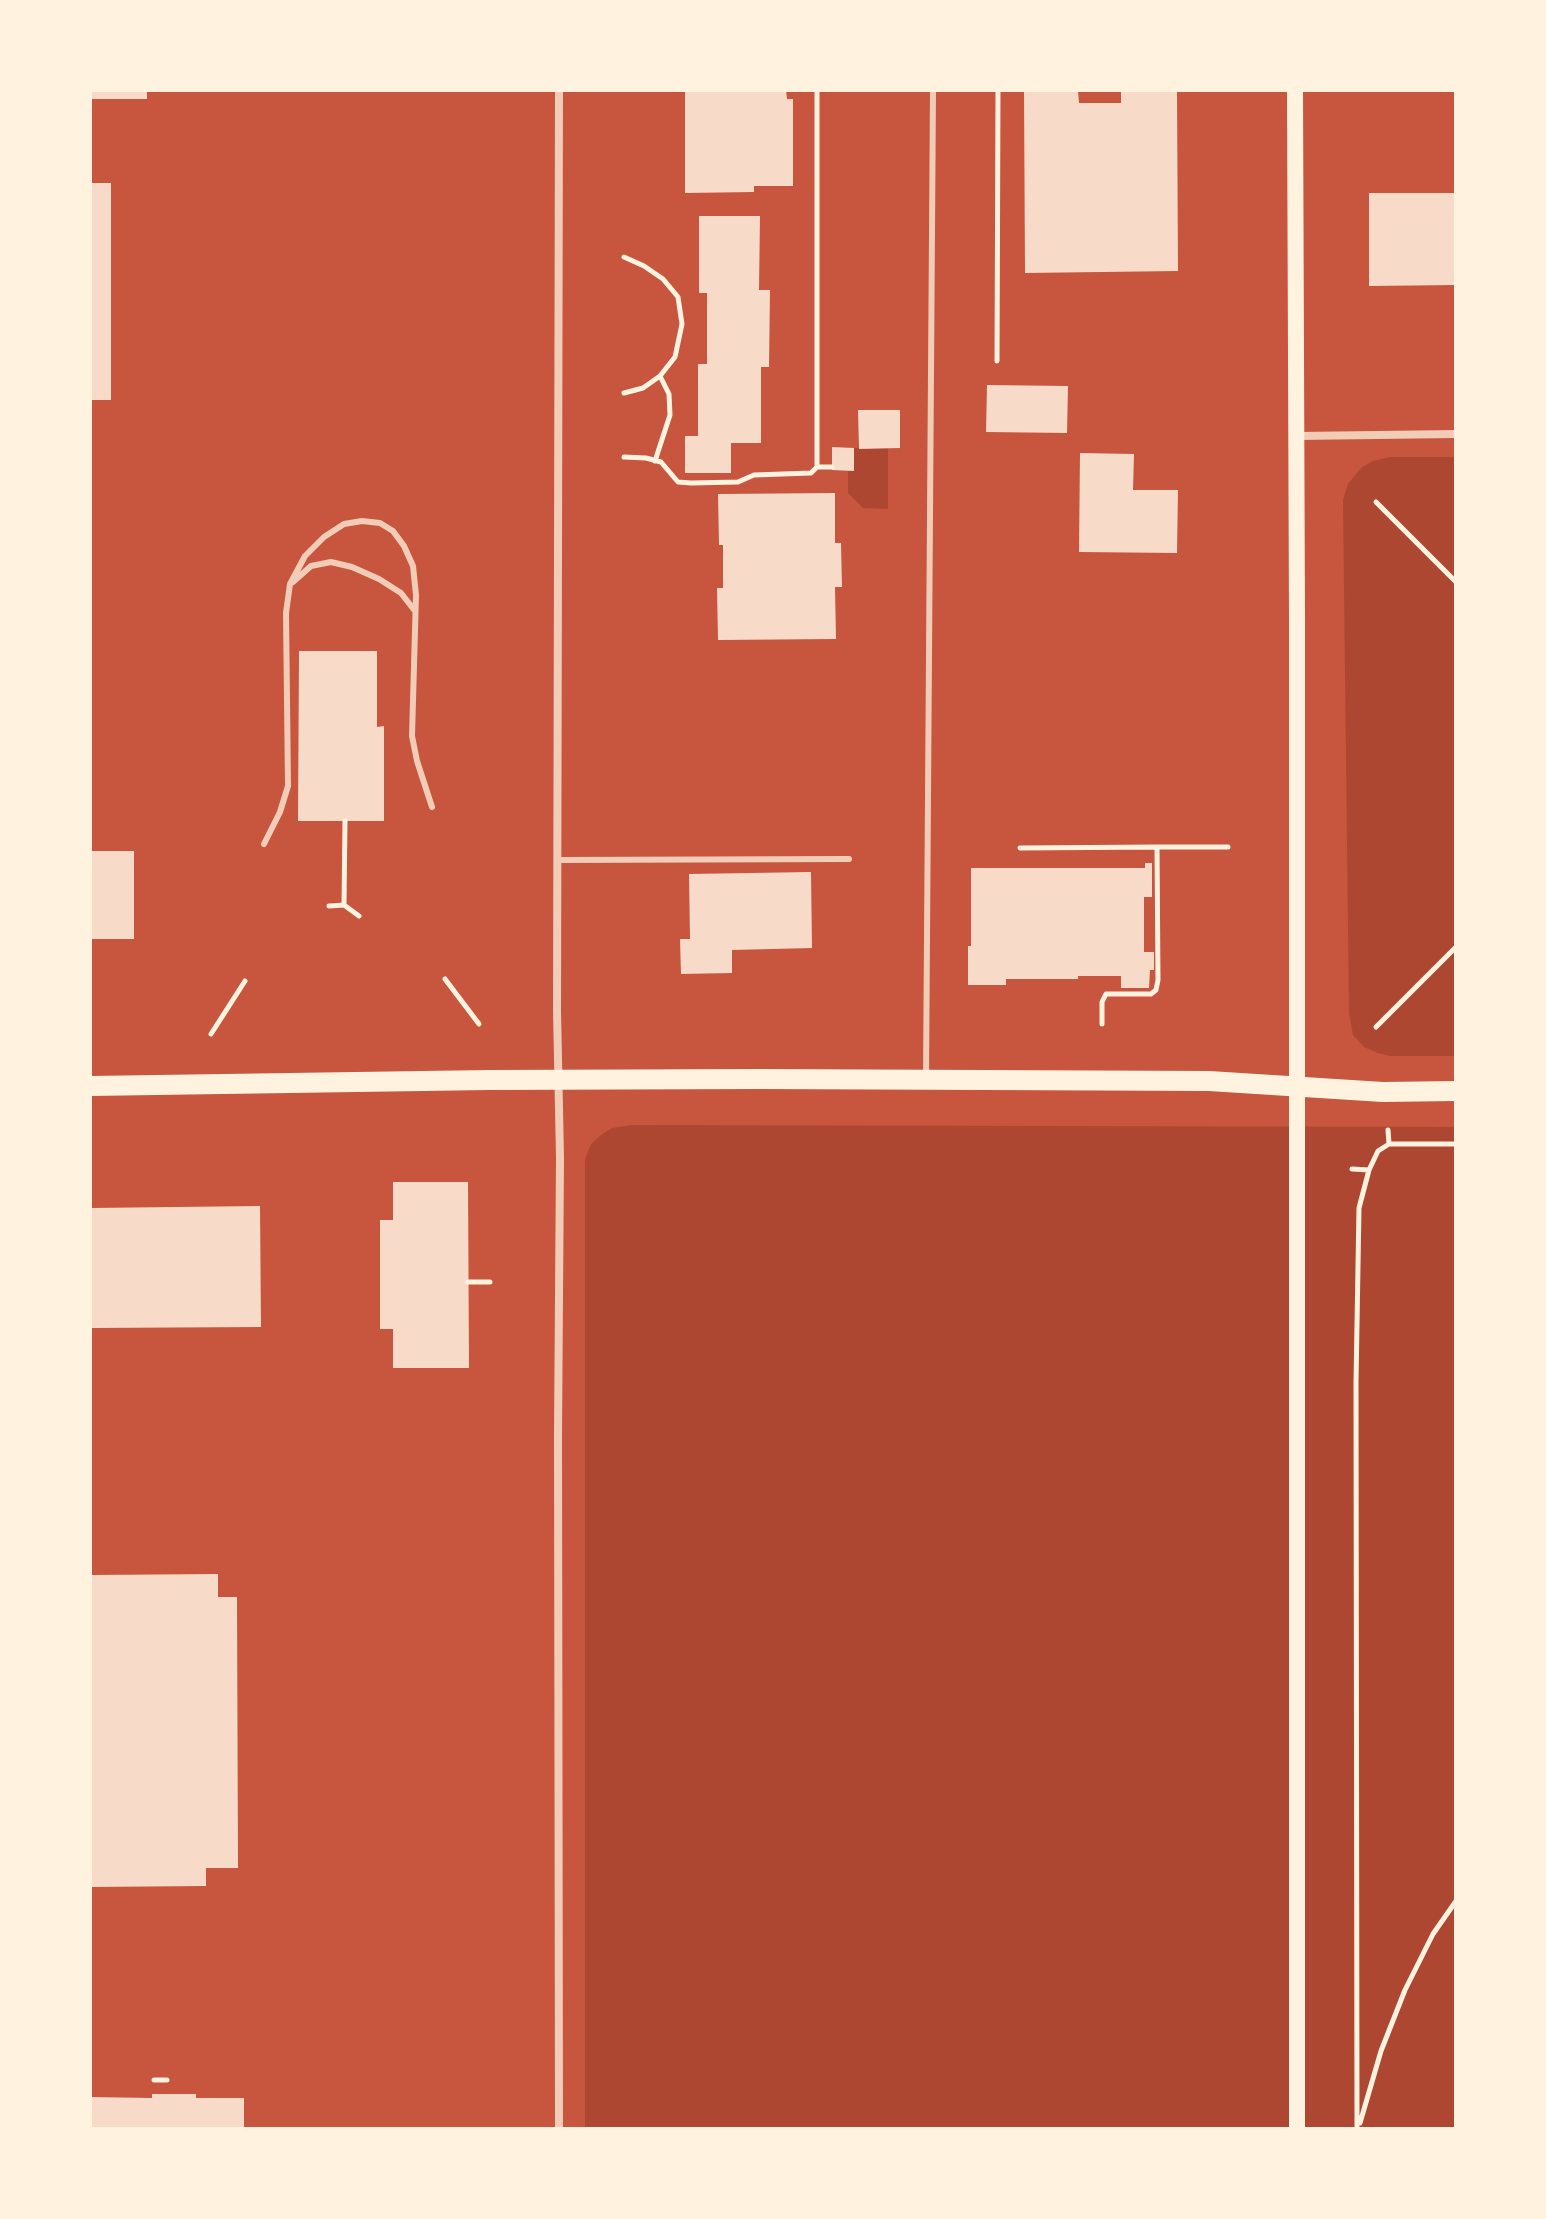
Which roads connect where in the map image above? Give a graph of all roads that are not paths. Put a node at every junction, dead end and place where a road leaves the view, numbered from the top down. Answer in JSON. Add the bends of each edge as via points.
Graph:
{"nodes":[{"id":1,"x":559,"y":90,"type":"edge"},
{"id":2,"x":933,"y":90,"type":"edge"},
{"id":3,"x":1295,"y":90,"type":"edge"},
{"id":4,"x":1456,"y":434,"type":"edge"},
{"id":5,"x":1295,"y":436,"type":"junction"},
{"id":6,"x":290,"y":584,"type":"junction"},
{"id":7,"x":415,"y":611,"type":"junction"},
{"id":8,"x":432,"y":807,"type":"dead end"},
{"id":9,"x":264,"y":844,"type":"dead end"},
{"id":10,"x":849,"y":859,"type":"dead end"},
{"id":11,"x":557,"y":860,"type":"junction"},
{"id":12,"x":926,"y":1080,"type":"junction"},
{"id":13,"x":558,"y":1081,"type":"junction"},
{"id":14,"x":90,"y":1086,"type":"edge"},
{"id":15,"x":1296,"y":1087,"type":"junction"},
{"id":16,"x":1456,"y":1091,"type":"edge"},
{"id":17,"x":559,"y":2129,"type":"edge"},
{"id":18,"x":1297,"y":2129,"type":"edge"}],
"edges":[{"from":1,"to":11,"type":"street"},
{"from":2,"to":12,"type":"lane"},
{"from":3,"to":5,"type":"main road"},
{"from":4,"to":5,"type":"street"},
{"from":5,"to":15,"type":"main road"},
{"from":6,"to":7,"type":"lane","via":[[311,566],[331,562],[379,579],[401,593]]},
{"from":6,"to":7,"type":"lane","via":[[305,556],[324,537],[344,524],[380,523],[393,531],[413,566]]},
{"from":6,"to":9,"type":"lane","via":[[288,786]]},
{"from":7,"to":8,"type":"lane","via":[[412,736]]},
{"from":10,"to":11,"type":"lane"},
{"from":11,"to":13,"type":"street"},
{"from":12,"to":13,"type":"main road"},
{"from":12,"to":15,"type":"main road","via":[[1209,1081]]},
{"from":13,"to":14,"type":"main road"},
{"from":13,"to":17,"type":"street"},
{"from":15,"to":16,"type":"main road"},
{"from":15,"to":18,"type":"main road"}]}
